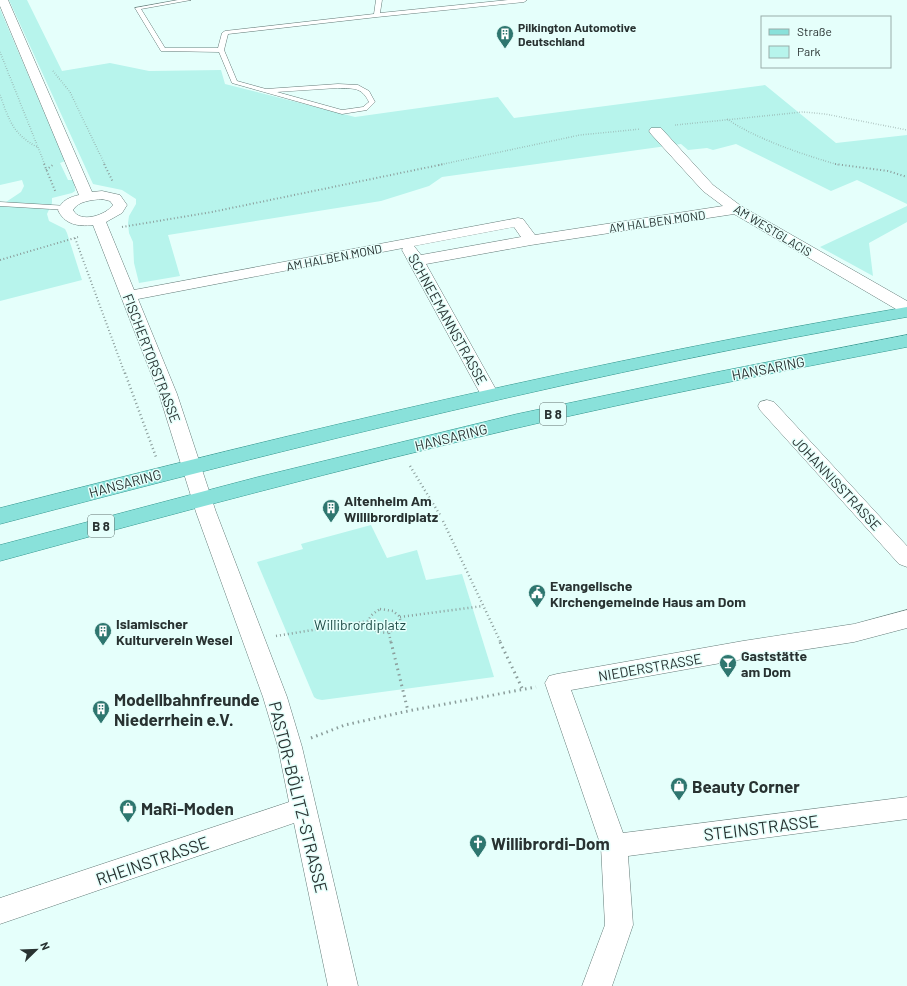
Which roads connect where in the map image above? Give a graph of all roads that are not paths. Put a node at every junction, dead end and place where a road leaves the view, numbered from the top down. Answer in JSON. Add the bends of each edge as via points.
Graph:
{"nodes":[{"id":1,"x":3,"y":0,"type":"edge"},
{"id":2,"x":188,"y":0,"type":"edge"},
{"id":3,"x":379,"y":0,"type":"edge"},
{"id":4,"x":524,"y":0,"type":"edge"},
{"id":5,"x":377,"y":15,"type":"junction"},
{"id":6,"x":221,"y":50,"type":"junction"},
{"id":7,"x":264,"y":90,"type":"junction"},
{"id":8,"x":654,"y":130,"type":"road end"},
{"id":9,"x":87,"y":196,"type":"junction"},
{"id":10,"x":0,"y":204,"type":"edge"},
{"id":11,"x":61,"y":207,"type":"junction"},
{"id":12,"x":736,"y":209,"type":"junction"},
{"id":13,"x":98,"y":220,"type":"junction"},
{"id":14,"x":531,"y":240,"type":"junction"},
{"id":15,"x":406,"y":243,"type":"junction"},
{"id":16,"x":416,"y":261,"type":"junction"},
{"id":17,"x":128,"y":296,"type":"junction"},
{"id":18,"x":907,"y":308,"type":"edge"},
{"id":19,"x":907,"y":312,"type":"edge"},
{"id":20,"x":907,"y":341,"type":"edge"},
{"id":21,"x":490,"y":395,"type":"junction"},
{"id":22,"x":766,"y":406,"type":"dead end"},
{"id":23,"x":191,"y":466,"type":"junction"},
{"id":24,"x":202,"y":498,"type":"junction"},
{"id":25,"x":0,"y":516,"type":"edge"},
{"id":26,"x":0,"y":553,"type":"edge"},
{"id":27,"x":907,"y":559,"type":"edge"},
{"id":28,"x":907,"y":619,"type":"edge"},
{"id":29,"x":304,"y":808,"type":"junction"},
{"id":30,"x":907,"y":808,"type":"edge"},
{"id":31,"x":614,"y":846,"type":"junction"},
{"id":32,"x":0,"y":911,"type":"edge"},
{"id":33,"x":343,"y":986,"type":"edge"},
{"id":34,"x":597,"y":986,"type":"edge"}],
"edges":[{"from":1,"to":9,"type":"street"},
{"from":2,"to":6,"type":"lane","via":[[137,6],[163,50]]},
{"from":3,"to":5,"type":"lane"},
{"from":4,"to":5,"type":"lane"},
{"from":5,"to":6,"type":"lane","via":[[224,33]]},
{"from":6,"to":7,"type":"lane","via":[[234,82]]},
{"from":7,"to":7,"type":"lane","via":[[342,112],[365,109],[372,102],[367,92],[358,87]]},
{"from":8,"to":12,"type":"street","name":"AM WESTGLACIS","via":[[708,188]]},
{"from":9,"to":11,"type":"street"},
{"from":9,"to":13,"type":"street","via":[[109,196],[119,202],[119,209],[115,213]]},
{"from":10,"to":11,"type":"lane"},
{"from":11,"to":13,"type":"street","via":[[72,218]]},
{"from":12,"to":14,"type":"street","name":"AM HALBEN MOND"},
{"from":12,"to":18,"type":"street","name":"AM WESTGLACIS"},
{"from":13,"to":17,"type":"street","name":"FISCHERTORSTRASSE"},
{"from":14,"to":15,"type":"street","name":"AM HALBEN MOND","via":[[518,222]]},
{"from":14,"to":16,"type":"street","name":"AM HALBEN MOND"},
{"from":15,"to":16,"type":"street","name":"SCHNEEMANNSTRASSE"},
{"from":15,"to":17,"type":"street","name":"AM HALBEN MOND"},
{"from":16,"to":21,"type":"street","name":"SCHNEEMANNSTRASSE"},
{"from":17,"to":23,"type":"street","name":"FISCHERTORSTRASSE","via":[[168,394]]},
{"from":19,"to":21,"type":"main road","name":"HANSARING","number":"B 8","via":[[715,347]]},
{"from":20,"to":24,"type":"main road","name":"HANSARING","number":"B 8","via":[[743,372],[516,422]]},
{"from":21,"to":23,"type":"main road","name":"HANSARING","number":"B 8"},
{"from":22,"to":27,"type":"street","name":"JOHANNISSTRASSE"},
{"from":23,"to":24,"type":"street","name":"FISCHERTORSTRASSE"},
{"from":23,"to":25,"type":"main road","name":"HANSARING","number":"B 8"},
{"from":24,"to":26,"type":"main road","name":"HANSARING","number":"B 8"},
{"from":24,"to":29,"type":"street","name":"PASTOR-BÖLITZ-STRASSE","via":[[275,697]]},
{"from":28,"to":31,"type":"street","name":"NIEDERSTRASSE","via":[[854,633],[557,683]]},
{"from":29,"to":32,"type":"street","name":"RHEINSTRASSE"},
{"from":29,"to":33,"type":"street","name":"PASTOR-BÖLITZ-STRASSE"},
{"from":30,"to":31,"type":"street","name":"STEINSTRASSE"},
{"from":31,"to":34,"type":"street","via":[[620,925]]}]}
